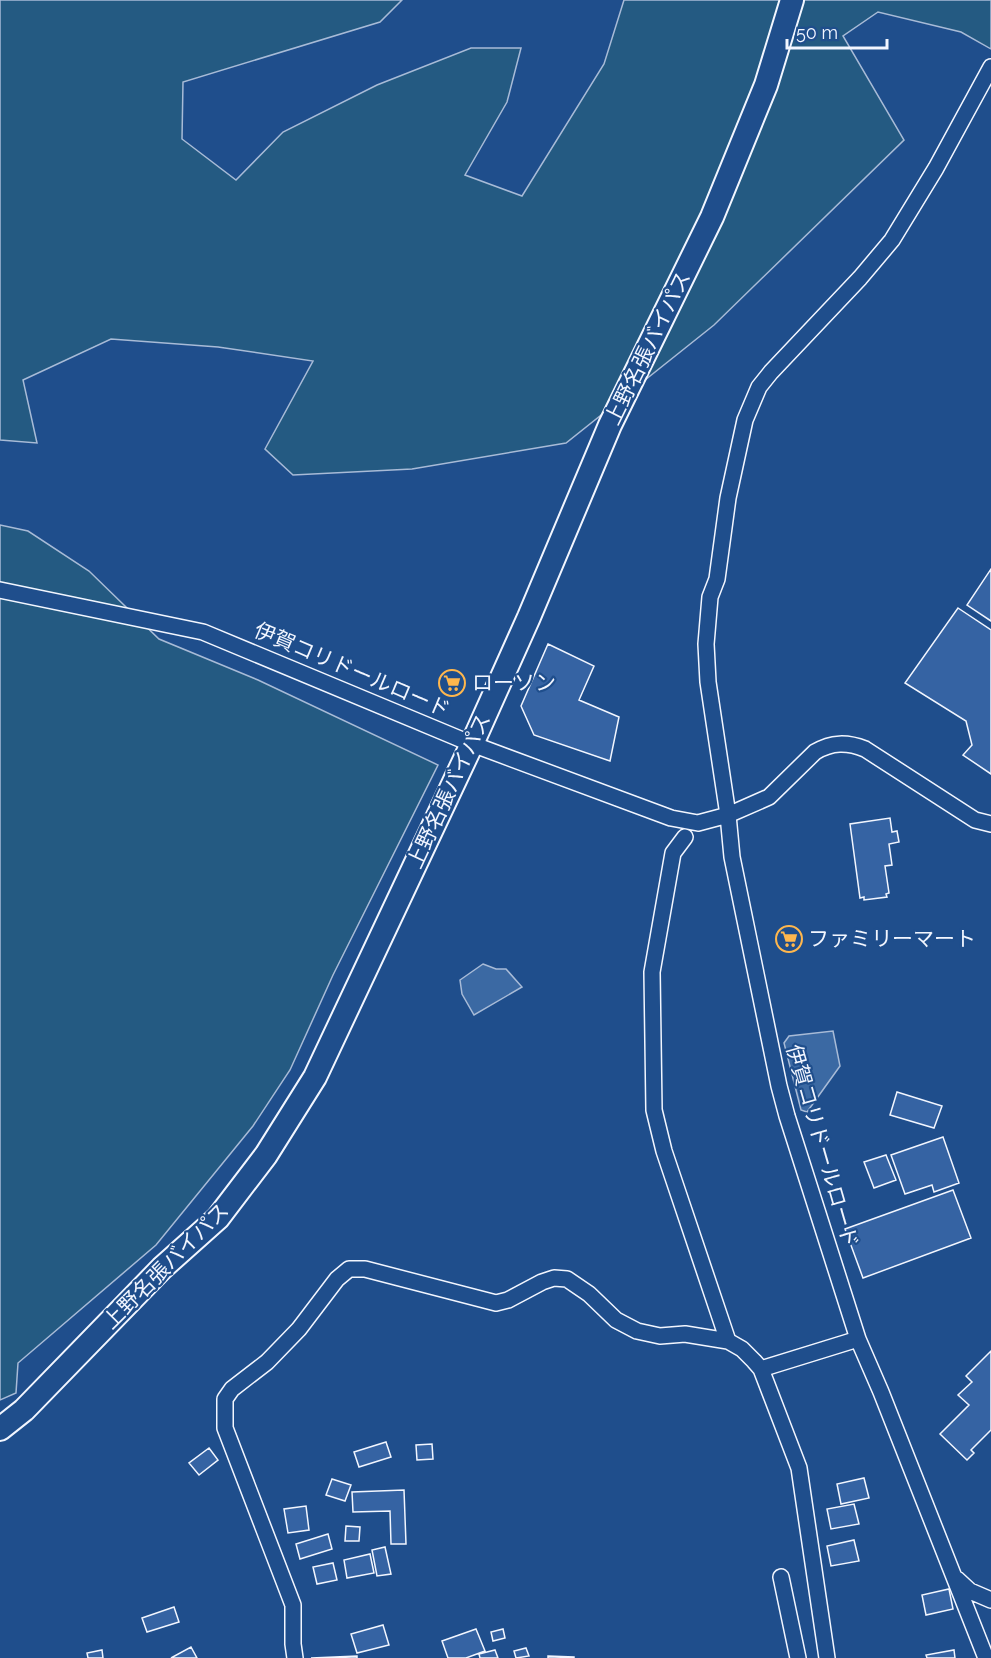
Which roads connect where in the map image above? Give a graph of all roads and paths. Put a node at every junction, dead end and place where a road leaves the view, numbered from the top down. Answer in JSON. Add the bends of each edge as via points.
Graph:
{"nodes":[{"id":1,"x":792,"y":0,"type":"edge"},
{"id":2,"x":991,"y":67,"type":"edge"},
{"id":3,"x":0,"y":590,"type":"edge"},
{"id":4,"x":472,"y":744,"type":"junction"},
{"id":5,"x":728,"y":815,"type":"junction"},
{"id":6,"x":991,"y":824,"type":"edge"},
{"id":7,"x":685,"y":837,"type":"dead end"},
{"id":8,"x":858,"y":1340,"type":"junction"},
{"id":9,"x":728,"y":1341,"type":"junction"},
{"id":10,"x":761,"y":1369,"type":"junction"},
{"id":11,"x":0,"y":1430,"type":"edge"},
{"id":12,"x":953,"y":1575,"type":"junction"},
{"id":13,"x":781,"y":1577,"type":"dead end"},
{"id":14,"x":991,"y":1600,"type":"edge"},
{"id":15,"x":991,"y":1631,"type":"edge"},
{"id":16,"x":980,"y":1642,"type":"junction"},
{"id":17,"x":295,"y":1658,"type":"edge"},
{"id":18,"x":798,"y":1658,"type":"edge"},
{"id":19,"x":827,"y":1658,"type":"edge"},
{"id":20,"x":986,"y":1658,"type":"edge"}],
"edges":[{"from":1,"to":4,"type":"highway","name":"上野名張バイパス","via":[[766,85],[712,217],[610,425]]},
{"from":2,"to":5,"type":"street","via":[[892,240],[771,372],[759,387],[745,420],[728,498],[717,579],[710,597],[706,644]]},
{"from":3,"to":4,"type":"street","name":"伊賀コリドールロード","via":[[203,632]]},
{"from":4,"to":5,"type":"street","name":"伊賀コリドールロード","via":[[671,819],[698,823]]},
{"from":4,"to":11,"type":"highway","name":"上野名張バイパス","via":[[315,1077],[266,1155],[218,1218],[162,1268]]},
{"from":5,"to":6,"type":"street","via":[[769,797],[815,752],[844,743],[865,749],[975,820]]},
{"from":5,"to":8,"type":"street","name":"伊賀コリドールロード","via":[[732,857],[779,1086]]},
{"from":7,"to":9,"type":"street","via":[[673,853],[652,972],[654,1110]]},
{"from":8,"to":10,"type":"street"},
{"from":8,"to":12,"type":"street","name":"伊賀コリドールロード"},
{"from":9,"to":10,"type":"street"},
{"from":9,"to":17,"type":"street","via":[[637,1331],[616,1320],[567,1279],[542,1282],[496,1303],[365,1269],[349,1269],[299,1329],[225,1399],[225,1428],[293,1605]]},
{"from":10,"to":19,"type":"street","via":[[799,1468]]},
{"from":12,"to":14,"type":"street","via":[[970,1591]]},
{"from":12,"to":16,"type":"street","name":"伊賀コリドールロード"},
{"from":13,"to":18,"type":"street"},
{"from":15,"to":16,"type":"street"},
{"from":16,"to":20,"type":"street","name":"伊賀コリドールロード"}]}
